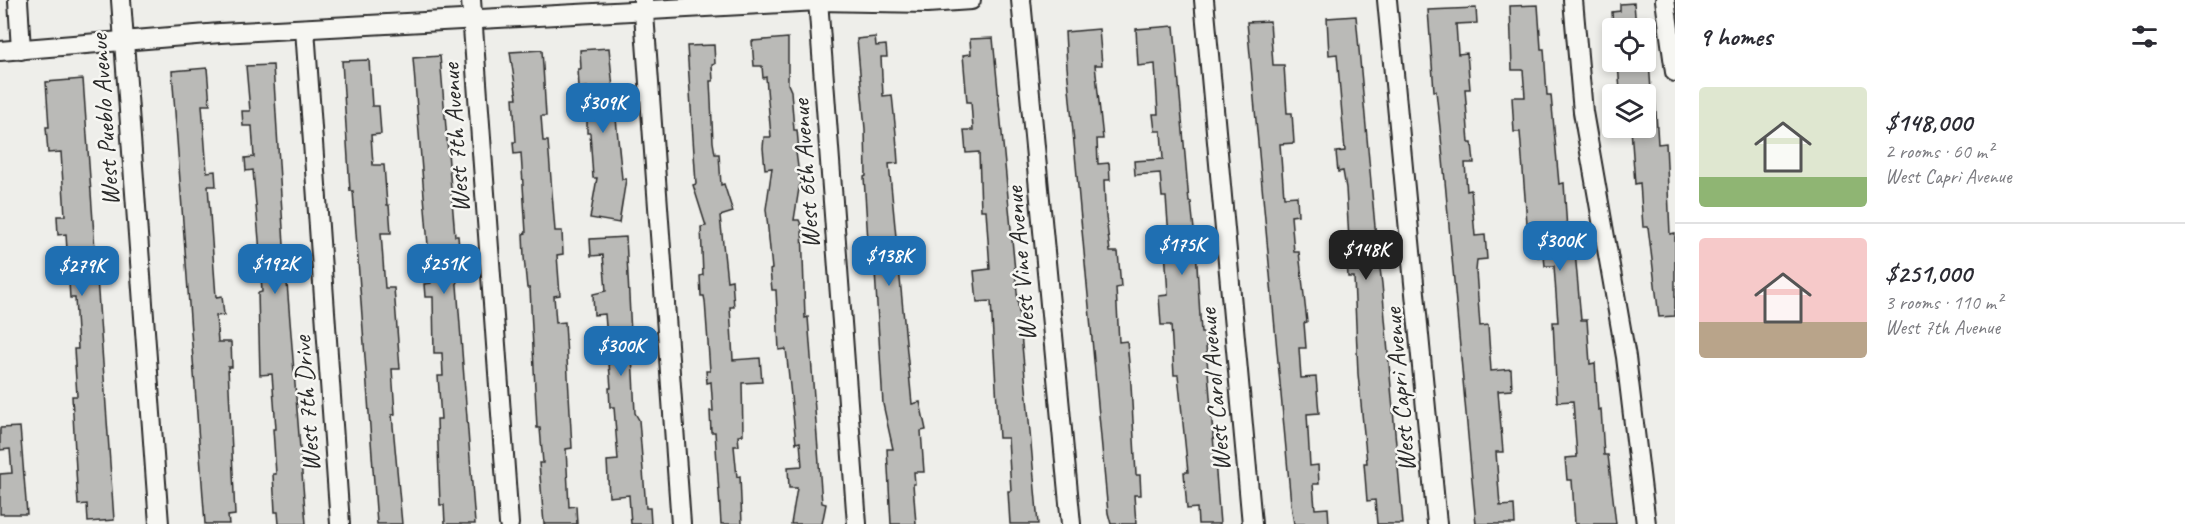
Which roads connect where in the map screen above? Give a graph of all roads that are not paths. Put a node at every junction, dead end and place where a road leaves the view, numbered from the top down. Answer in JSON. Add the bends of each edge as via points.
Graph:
{"nodes":[{"id":1,"x":18,"y":0,"type":"edge"},
{"id":2,"x":121,"y":0,"type":"edge"},
{"id":3,"x":471,"y":0,"type":"edge"},
{"id":4,"x":971,"y":0,"type":"edge"},
{"id":5,"x":1021,"y":0,"type":"edge"},
{"id":6,"x":1204,"y":0,"type":"edge"},
{"id":7,"x":1388,"y":0,"type":"edge"},
{"id":8,"x":1573,"y":0,"type":"edge"},
{"id":9,"x":1665,"y":0,"type":"edge"},
{"id":10,"x":818,"y":1,"type":"edge"},
{"id":11,"x":643,"y":6,"type":"edge"},
{"id":12,"x":471,"y":21,"type":"junction"},
{"id":13,"x":305,"y":29,"type":"junction"},
{"id":14,"x":124,"y":39,"type":"junction"},
{"id":15,"x":21,"y":50,"type":"junction"},
{"id":16,"x":0,"y":51,"type":"edge"},
{"id":17,"x":1675,"y":72,"type":"edge"},
{"id":18,"x":159,"y":524,"type":"edge"},
{"id":19,"x":340,"y":524,"type":"edge"},
{"id":20,"x":509,"y":524,"type":"edge"},
{"id":21,"x":681,"y":524,"type":"edge"},
{"id":22,"x":856,"y":524,"type":"edge"},
{"id":23,"x":1071,"y":524,"type":"edge"},
{"id":24,"x":1252,"y":524,"type":"edge"},
{"id":25,"x":1437,"y":524,"type":"edge"},
{"id":26,"x":1646,"y":524,"type":"edge"}],
"edges":[{"from":1,"to":15,"type":"street"},
{"from":2,"to":14,"type":"street","name":"West Pueblo Avenue"},
{"from":3,"to":12,"type":"street","name":"West 7th Avenue"},
{"from":4,"to":10,"type":"street"},
{"from":5,"to":23,"type":"street","name":"West Vine Avenue"},
{"from":6,"to":24,"type":"street","name":"West Carol Avenue"},
{"from":7,"to":25,"type":"street","name":"West Capri Avenue"},
{"from":8,"to":26,"type":"street","via":[[1583,112],[1626,357]]},
{"from":9,"to":17,"type":"street"},
{"from":10,"to":11,"type":"street"},
{"from":10,"to":22,"type":"street","name":"West 6th Avenue"},
{"from":11,"to":12,"type":"street"},
{"from":11,"to":21,"type":"street"},
{"from":12,"to":13,"type":"street"},
{"from":12,"to":20,"type":"street","name":"West 7th Avenue"},
{"from":13,"to":14,"type":"street"},
{"from":13,"to":19,"type":"street","name":"West 7th Drive"},
{"from":14,"to":15,"type":"street"},
{"from":14,"to":18,"type":"street","name":"West Pueblo Avenue"},
{"from":15,"to":16,"type":"street"}]}
